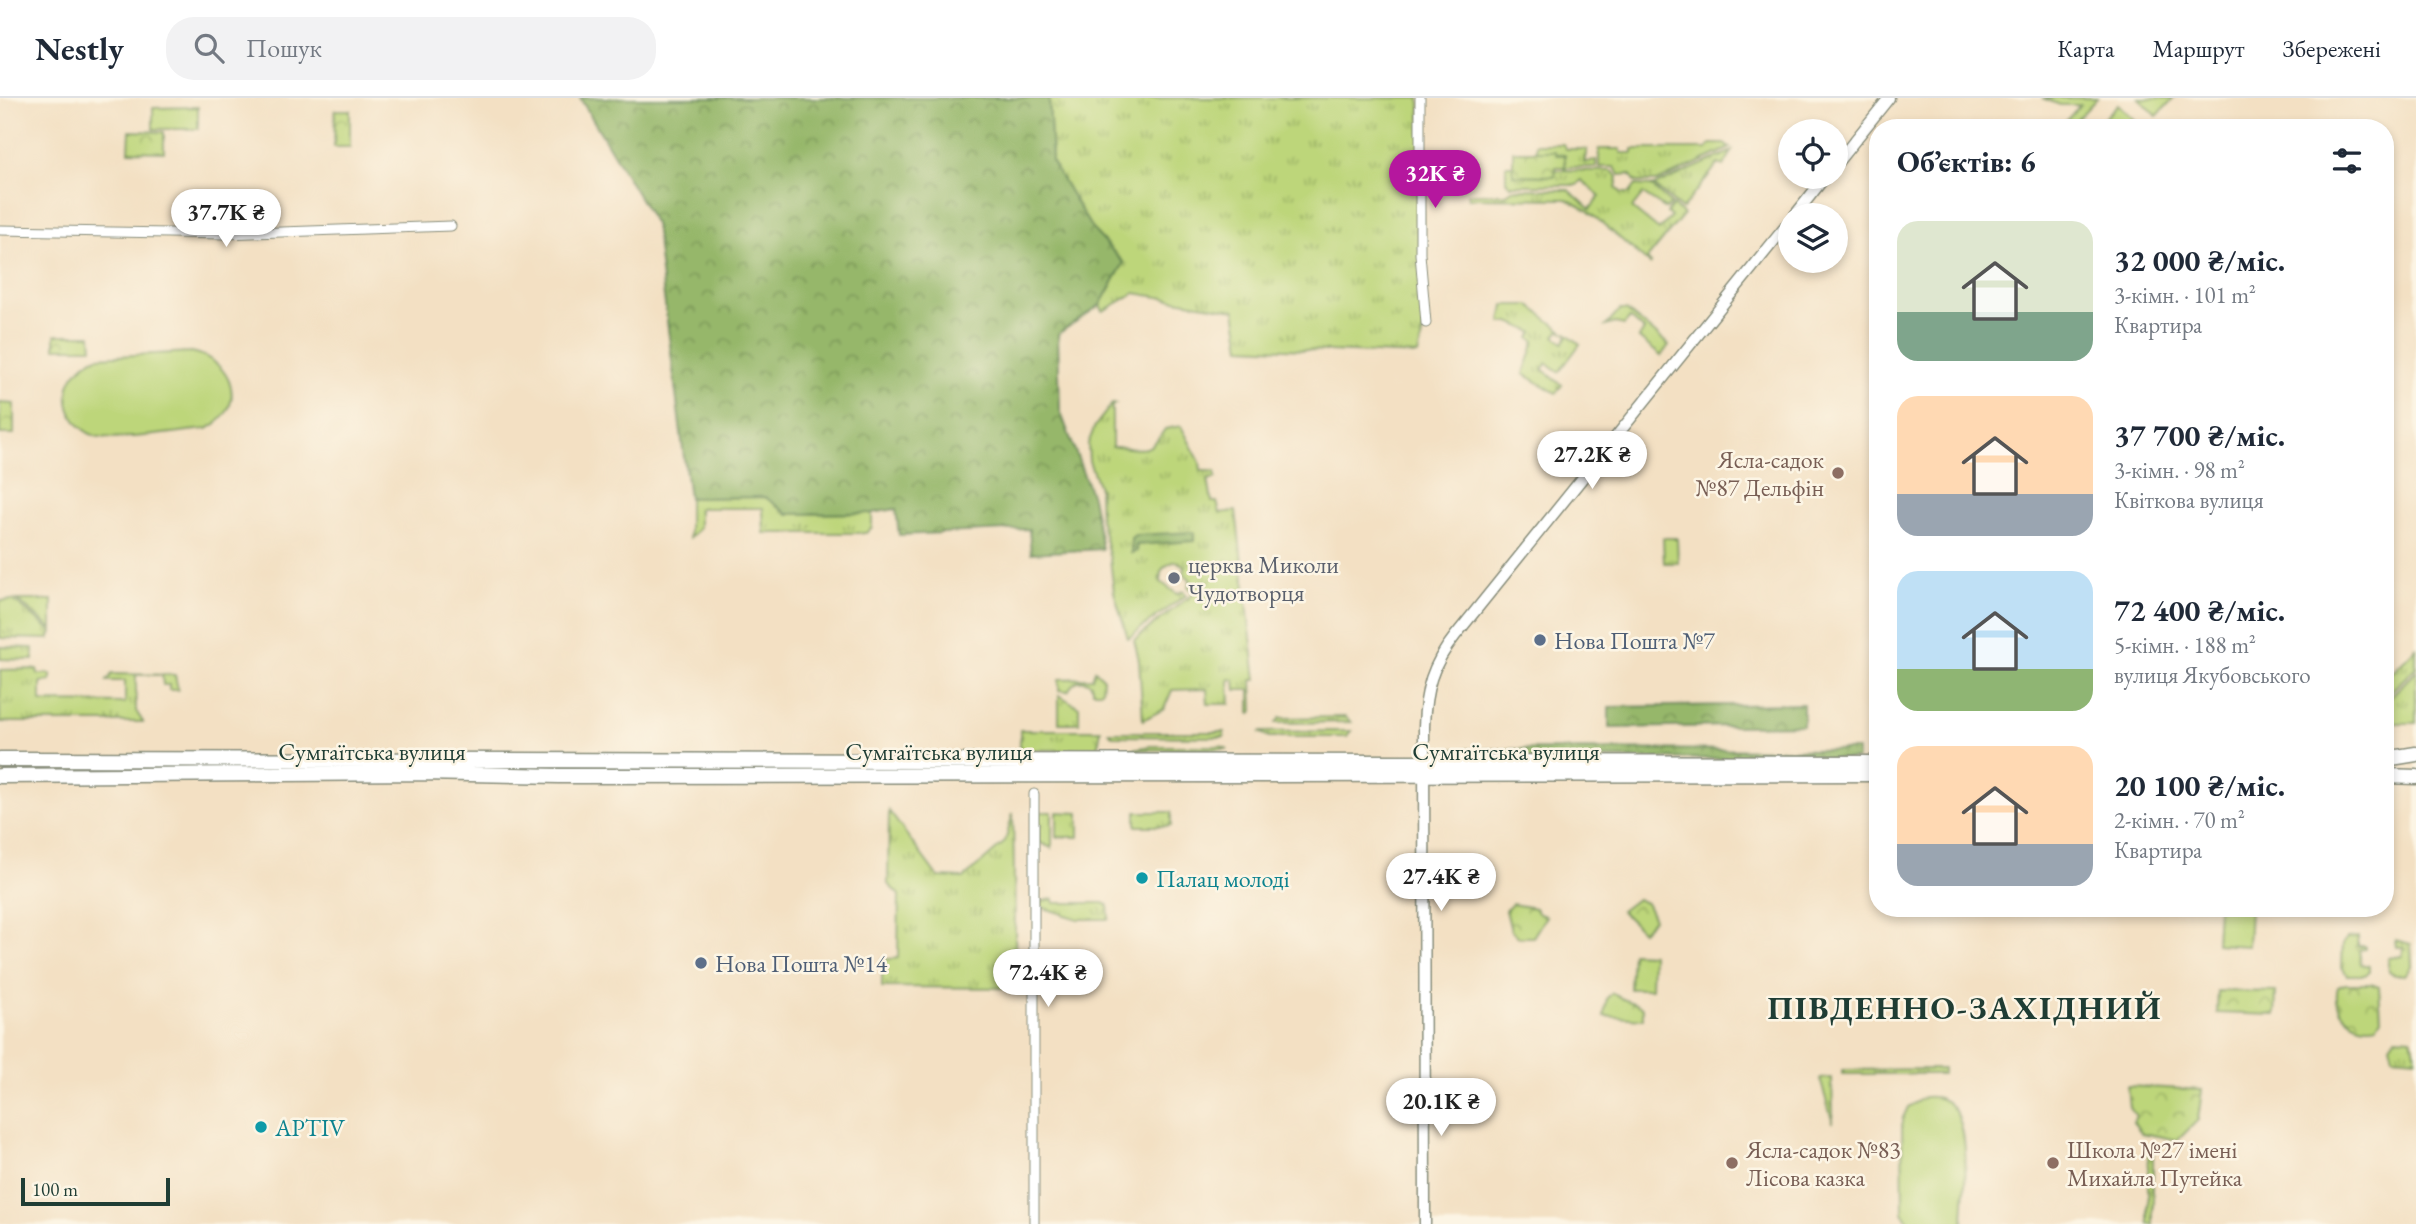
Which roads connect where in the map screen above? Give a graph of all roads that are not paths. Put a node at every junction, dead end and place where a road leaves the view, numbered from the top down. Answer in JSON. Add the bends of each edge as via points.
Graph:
{"nodes":[{"id":1,"x":1420,"y":98,"type":"edge"},
{"id":2,"x":1889,"y":98,"type":"edge"},
{"id":3,"x":1872,"y":119,"type":"edge"},
{"id":4,"x":1869,"y":123,"type":"edge"},
{"id":5,"x":1848,"y":149,"type":"edge"},
{"id":6,"x":1816,"y":189,"type":"edge"},
{"id":7,"x":1804,"y":203,"type":"edge"},
{"id":8,"x":452,"y":226,"type":"dead end"},
{"id":9,"x":0,"y":230,"type":"edge"},
{"id":10,"x":1778,"y":236,"type":"edge"},
{"id":11,"x":1426,"y":323,"type":"dead end"},
{"id":12,"x":2416,"y":754,"type":"edge"},
{"id":13,"x":2394,"y":758,"type":"edge"},
{"id":14,"x":0,"y":759,"type":"edge"},
{"id":15,"x":1869,"y":763,"type":"edge"},
{"id":16,"x":460,"y":767,"type":"junction"},
{"id":17,"x":1424,"y":768,"type":"junction"},
{"id":18,"x":1869,"y":774,"type":"edge"},
{"id":19,"x":0,"y":776,"type":"edge"},
{"id":20,"x":2394,"y":776,"type":"edge"},
{"id":21,"x":2416,"y":777,"type":"edge"},
{"id":22,"x":1034,"y":794,"type":"dead end"},
{"id":23,"x":1034,"y":1224,"type":"edge"},
{"id":24,"x":1425,"y":1224,"type":"edge"}],
"edges":[{"from":1,"to":11,"type":"street","via":[[1420,254]]},
{"from":2,"to":3,"type":"street"},
{"from":4,"to":5,"type":"street"},
{"from":6,"to":7,"type":"street"},
{"from":8,"to":9,"type":"street","via":[[225,234]]},
{"from":10,"to":17,"type":"street","via":[[1439,657],[1426,690]]},
{"from":12,"to":13,"type":"main road"},
{"from":14,"to":16,"type":"main road","name":"Сумгаїтська вулиця"},
{"from":15,"to":17,"type":"main road","name":"Сумгаїтська вулиця"},
{"from":16,"to":17,"type":"main road","name":"Сумгаїтська вулиця"},
{"from":16,"to":19,"type":"main road","name":"Сумгаїтська вулиця"},
{"from":17,"to":18,"type":"main road","name":"Сумгаїтська вулиця"},
{"from":17,"to":24,"type":"street"},
{"from":20,"to":21,"type":"main road"},
{"from":22,"to":23,"type":"street"}]}
